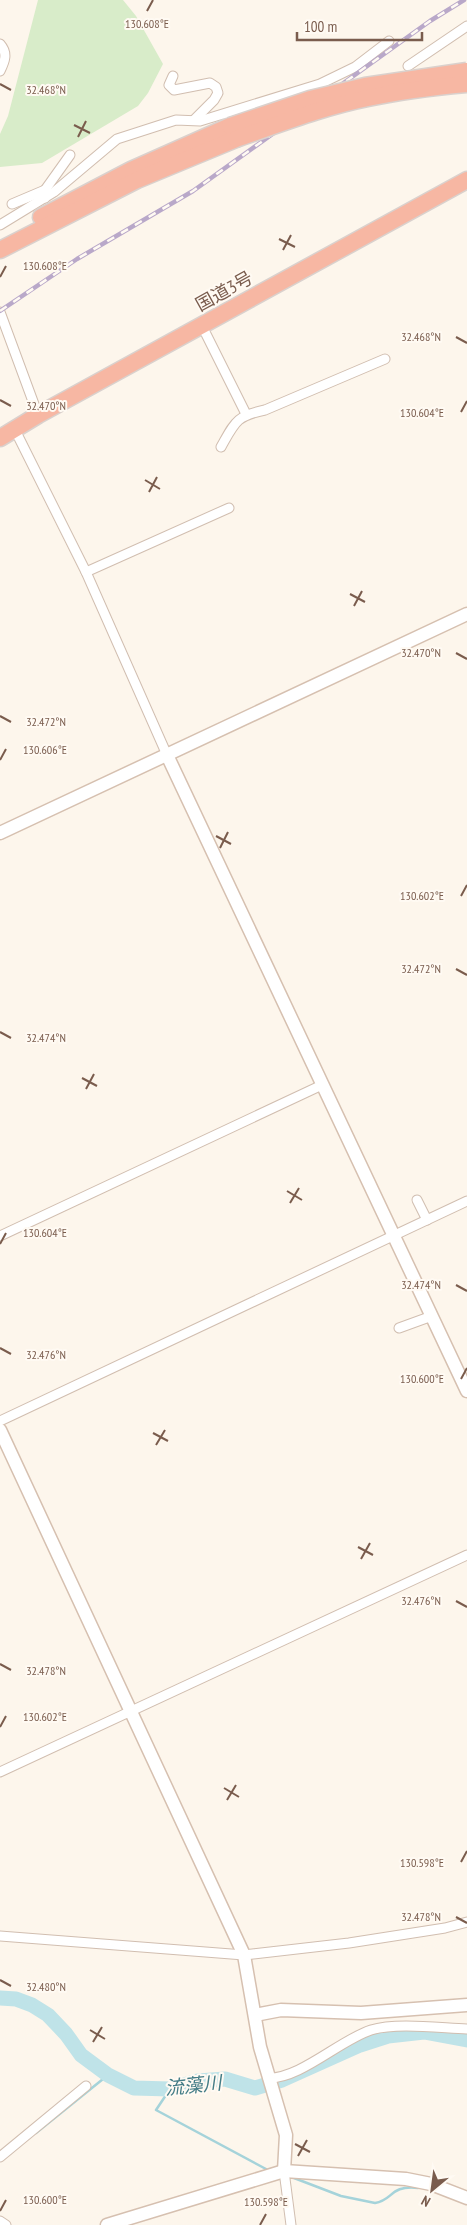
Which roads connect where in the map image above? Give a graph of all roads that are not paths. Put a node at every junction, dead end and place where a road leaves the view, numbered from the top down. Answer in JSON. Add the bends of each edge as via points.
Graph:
{"nodes":[{"id":1,"x":467,"y":26,"type":"edge"},
{"id":2,"x":389,"y":41,"type":"dead end"},
{"id":3,"x":0,"y":44,"type":"edge"},
{"id":4,"x":408,"y":66,"type":"dead end"},
{"id":5,"x":0,"y":71,"type":"edge"},
{"id":6,"x":467,"y":71,"type":"edge"},
{"id":7,"x":173,"y":76,"type":"dead end"},
{"id":8,"x":467,"y":84,"type":"edge"},
{"id":9,"x":194,"y":120,"type":"junction"},
{"id":10,"x":233,"y":132,"type":"junction"},
{"id":11,"x":70,"y":155,"type":"dead end"},
{"id":12,"x":467,"y":180,"type":"edge"},
{"id":13,"x":45,"y":194,"type":"junction"},
{"id":14,"x":12,"y":204,"type":"dead end"},
{"id":15,"x":3,"y":239,"type":"edge"},
{"id":16,"x":0,"y":312,"type":"edge"},
{"id":17,"x":202,"y":326,"type":"junction"},
{"id":18,"x":3,"y":328,"type":"edge"},
{"id":19,"x":385,"y":359,"type":"dead end"},
{"id":20,"x":246,"y":414,"type":"junction"},
{"id":21,"x":38,"y":415,"type":"junction"},
{"id":22,"x":15,"y":430,"type":"junction"},
{"id":23,"x":0,"y":438,"type":"edge"},
{"id":24,"x":221,"y":447,"type":"dead end"},
{"id":25,"x":229,"y":508,"type":"dead end"},
{"id":26,"x":86,"y":572,"type":"junction"},
{"id":27,"x":467,"y":614,"type":"edge"},
{"id":28,"x":167,"y":755,"type":"junction"},
{"id":29,"x":0,"y":833,"type":"edge"},
{"id":30,"x":322,"y":1085,"type":"junction"},
{"id":31,"x":417,"y":1200,"type":"dead end"},
{"id":32,"x":467,"y":1201,"type":"edge"},
{"id":33,"x":427,"y":1220,"type":"junction"},
{"id":34,"x":0,"y":1236,"type":"edge"},
{"id":35,"x":394,"y":1236,"type":"junction"},
{"id":36,"x":432,"y":1316,"type":"junction"},
{"id":37,"x":399,"y":1328,"type":"dead end"},
{"id":38,"x":467,"y":1391,"type":"edge"},
{"id":39,"x":0,"y":1421,"type":"edge"},
{"id":40,"x":0,"y":1430,"type":"edge"},
{"id":41,"x":467,"y":1555,"type":"edge"},
{"id":42,"x":130,"y":1711,"type":"junction"},
{"id":43,"x":0,"y":1772,"type":"edge"},
{"id":44,"x":467,"y":1922,"type":"edge"},
{"id":45,"x":0,"y":1936,"type":"edge"},
{"id":46,"x":244,"y":1955,"type":"junction"},
{"id":47,"x":467,"y":2005,"type":"edge"},
{"id":48,"x":255,"y":2015,"type":"junction"},
{"id":49,"x":467,"y":2029,"type":"edge"},
{"id":50,"x":268,"y":2079,"type":"junction"},
{"id":51,"x":86,"y":2086,"type":"dead end"},
{"id":52,"x":0,"y":2157,"type":"edge"},
{"id":53,"x":284,"y":2171,"type":"junction"},
{"id":54,"x":467,"y":2198,"type":"edge"},
{"id":55,"x":0,"y":2221,"type":"edge"},
{"id":56,"x":6,"y":2225,"type":"edge"},
{"id":57,"x":107,"y":2225,"type":"edge"},
{"id":58,"x":291,"y":2225,"type":"edge"}],
"edges":[{"from":1,"to":4,"type":"street"},
{"from":2,"to":9,"type":"street","via":[[340,76]]},
{"from":3,"to":5,"type":"street","via":[[6,55]]},
{"from":6,"to":10,"type":"highway","bridge":true,"via":[[406,78],[310,99]]},
{"from":7,"to":9,"type":"street","via":[[169,85],[174,90],[210,83],[216,87],[218,93],[214,100]]},
{"from":8,"to":10,"type":"highway","bridge":true,"via":[[367,98]]},
{"from":9,"to":13,"type":"street","via":[[165,123],[117,139],[54,192]]},
{"from":10,"to":15,"type":"highway","via":[[138,180]]},
{"from":11,"to":13,"type":"street"},
{"from":12,"to":17,"type":"highway","name":"国道3号"},
{"from":13,"to":14,"type":"street"},
{"from":13,"to":15,"type":"street"},
{"from":16,"to":18,"type":"street"},
{"from":17,"to":20,"type":"street"},
{"from":17,"to":21,"type":"highway","name":"国道3号"},
{"from":18,"to":21,"type":"street"},
{"from":19,"to":20,"type":"street","via":[[264,410]]},
{"from":20,"to":24,"type":"street","via":[[234,423]]},
{"from":21,"to":22,"type":"highway","name":"国道3号"},
{"from":22,"to":23,"type":"highway","name":"国道3号"},
{"from":22,"to":26,"type":"street"},
{"from":25,"to":26,"type":"street"},
{"from":26,"to":28,"type":"street"},
{"from":27,"to":28,"type":"street"},
{"from":28,"to":29,"type":"street"},
{"from":28,"to":30,"type":"street"},
{"from":30,"to":34,"type":"street"},
{"from":30,"to":35,"type":"street"},
{"from":31,"to":33,"type":"street"},
{"from":32,"to":33,"type":"street"},
{"from":33,"to":35,"type":"street"},
{"from":35,"to":36,"type":"street"},
{"from":35,"to":39,"type":"street"},
{"from":36,"to":37,"type":"street"},
{"from":36,"to":38,"type":"street"},
{"from":40,"to":42,"type":"street"},
{"from":41,"to":42,"type":"street"},
{"from":42,"to":43,"type":"street"},
{"from":42,"to":46,"type":"street"},
{"from":44,"to":46,"type":"street","via":[[349,1943]]},
{"from":45,"to":46,"type":"street"},
{"from":46,"to":48,"type":"street"},
{"from":47,"to":48,"type":"street","via":[[360,2012],[281,2010]]},
{"from":48,"to":50,"type":"street"},
{"from":49,"to":50,"type":"street","via":[[378,2028],[278,2079]]},
{"from":50,"to":53,"type":"street","via":[[286,2135]]},
{"from":51,"to":52,"type":"street"},
{"from":53,"to":54,"type":"street","via":[[406,2179],[431,2184]]},
{"from":53,"to":57,"type":"street"},
{"from":53,"to":58,"type":"street"},
{"from":55,"to":56,"type":"street"}]}
